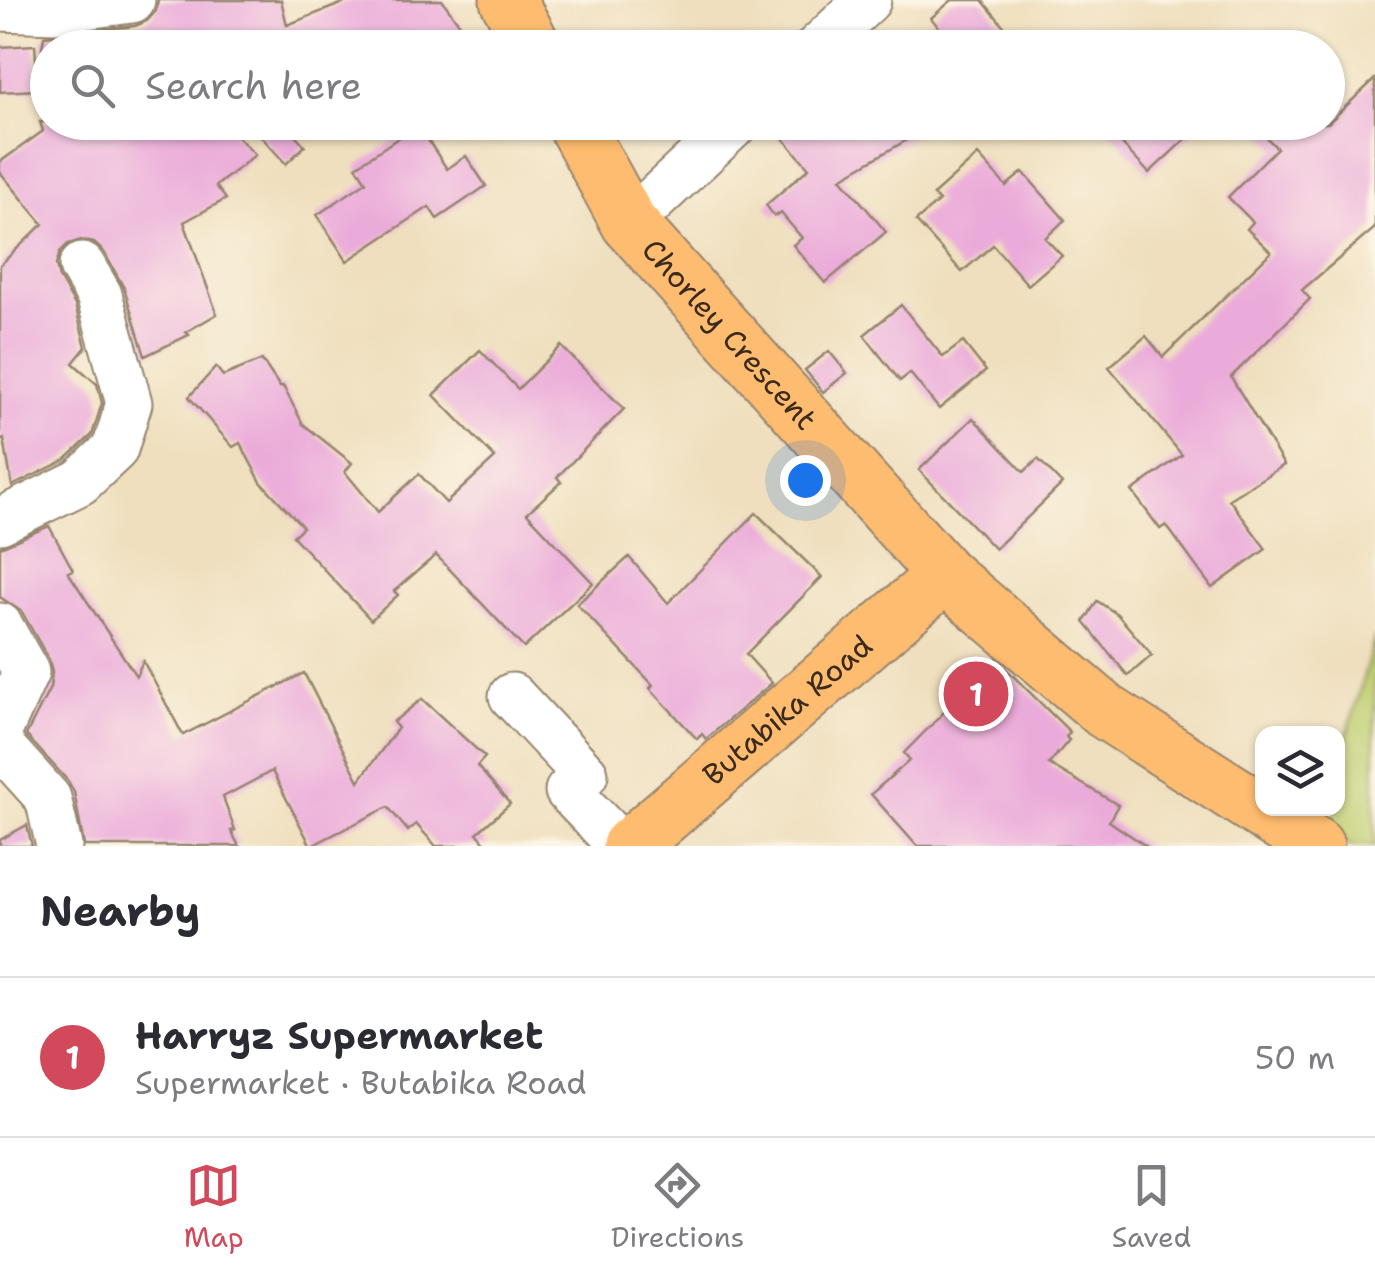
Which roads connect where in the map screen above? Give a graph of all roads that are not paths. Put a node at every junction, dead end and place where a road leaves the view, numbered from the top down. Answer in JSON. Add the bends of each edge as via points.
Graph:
{"nodes":[{"id":1,"x":132,"y":0,"type":"edge"},
{"id":2,"x":508,"y":0,"type":"edge"},
{"id":3,"x":868,"y":0,"type":"edge"},
{"id":4,"x":0,"y":8,"type":"edge"},
{"id":5,"x":524,"y":30,"type":"edge"},
{"id":6,"x":836,"y":30,"type":"edge"},
{"id":7,"x":584,"y":140,"type":"edge"},
{"id":8,"x":718,"y":140,"type":"edge"},
{"id":9,"x":629,"y":224,"type":"junction"},
{"id":10,"x":82,"y":266,"type":"dead end"},
{"id":11,"x":0,"y":520,"type":"edge"},
{"id":12,"x":945,"y":575,"type":"junction"},
{"id":13,"x":0,"y":626,"type":"edge"},
{"id":14,"x":512,"y":696,"type":"dead end"},
{"id":15,"x":0,"y":729,"type":"edge"},
{"id":16,"x":0,"y":744,"type":"edge"},
{"id":17,"x":59,"y":846,"type":"edge"},
{"id":18,"x":622,"y":846,"type":"edge"},
{"id":19,"x":630,"y":846,"type":"edge"},
{"id":20,"x":1316,"y":846,"type":"edge"}],
"edges":[{"from":1,"to":4,"type":"street","via":[[55,10]]},
{"from":2,"to":5,"type":"main road"},
{"from":3,"to":6,"type":"street"},
{"from":7,"to":9,"type":"main road","name":"Chorley Crescent"},
{"from":8,"to":9,"type":"street"},
{"from":9,"to":12,"type":"main road","name":"Chorley Crescent"},
{"from":10,"to":11,"type":"street","via":[[99,295],[129,403],[116,450],[80,482]]},
{"from":12,"to":19,"type":"main road","name":"Butabika Road"},
{"from":12,"to":20,"type":"main road","name":"Chorley Crescent","via":[[1104,711]]},
{"from":13,"to":15,"type":"street","via":[[26,672]]},
{"from":14,"to":18,"type":"street","via":[[585,774],[568,790]]},
{"from":16,"to":17,"type":"street","via":[[48,798]]}]}
